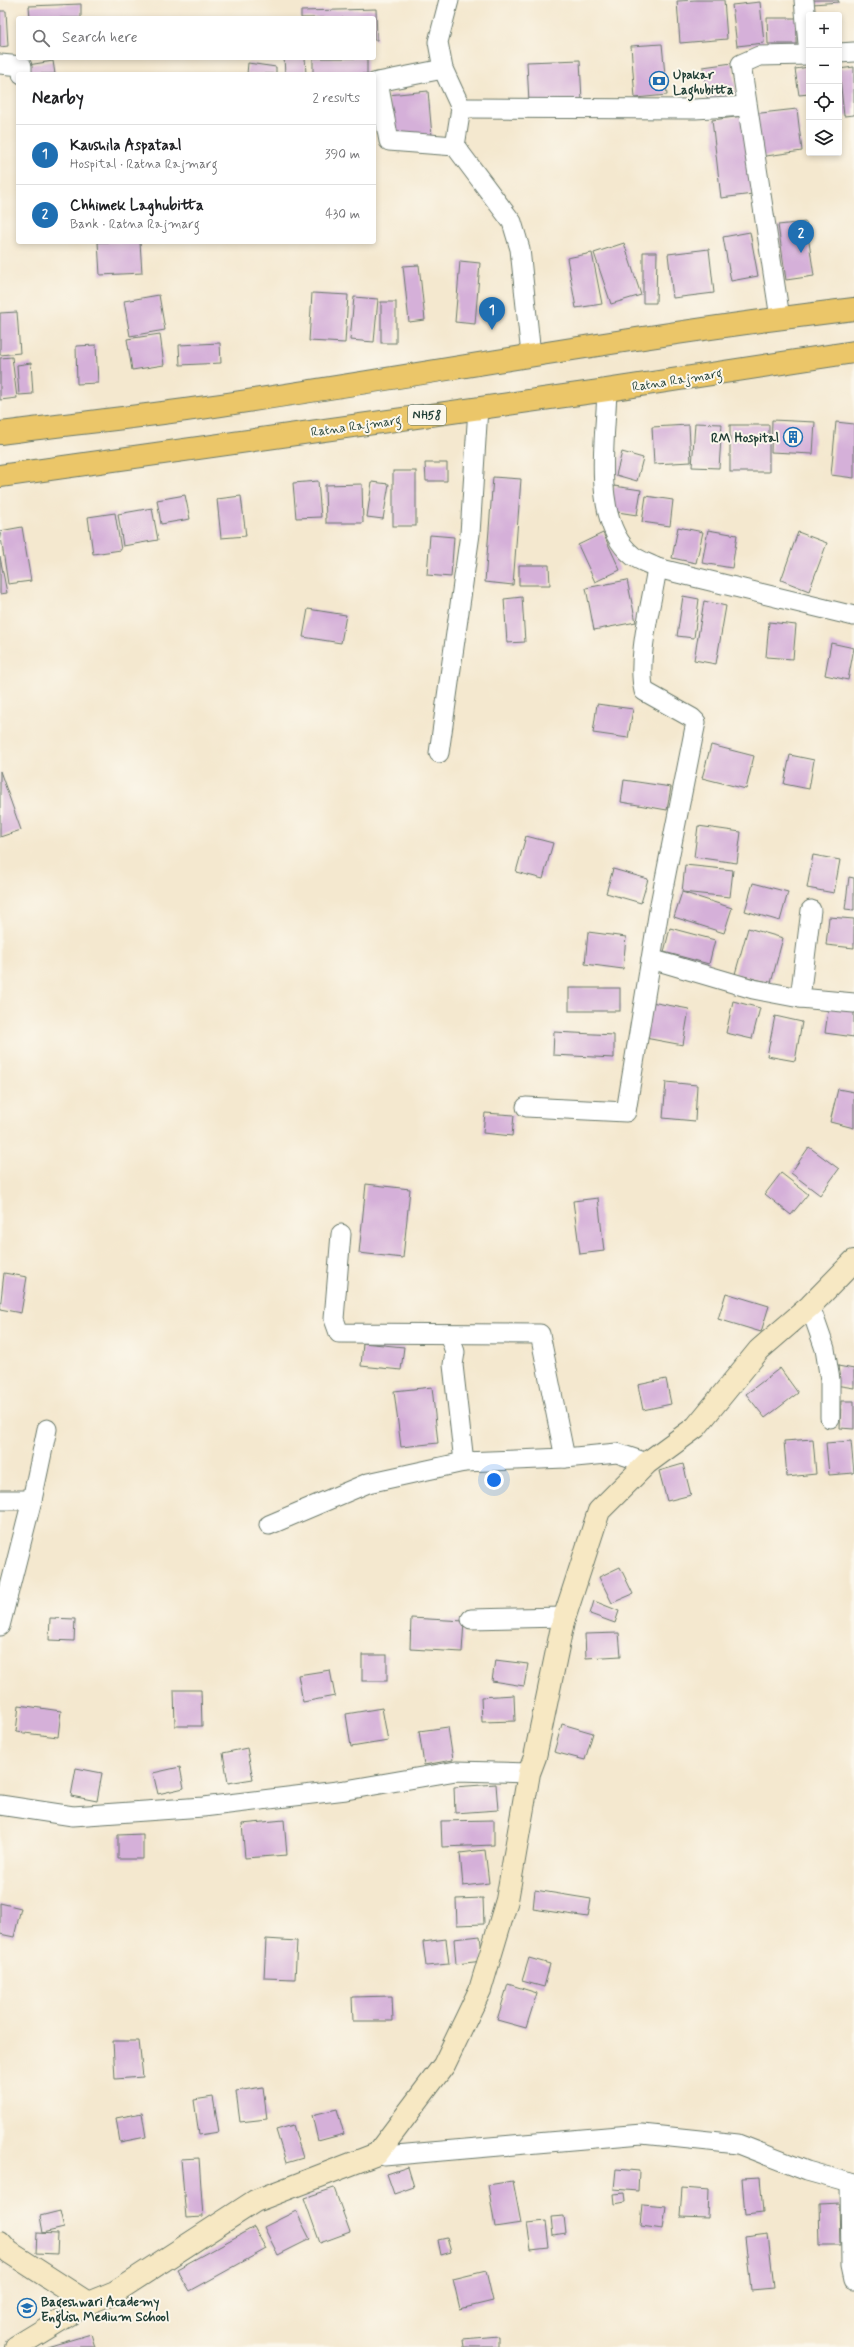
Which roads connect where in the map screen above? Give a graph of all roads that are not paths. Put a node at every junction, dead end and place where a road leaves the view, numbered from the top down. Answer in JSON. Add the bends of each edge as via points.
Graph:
{"nodes":[{"id":1,"x":449,"y":0,"type":"edge"},
{"id":2,"x":804,"y":0,"type":"edge"},
{"id":3,"x":854,"y":52,"type":"edge"},
{"id":4,"x":842,"y":53,"type":"edge"},
{"id":5,"x":0,"y":64,"type":"edge"},
{"id":6,"x":443,"y":69,"type":"junction"},
{"id":7,"x":22,"y":72,"type":"edge"},
{"id":8,"x":376,"y":83,"type":"edge"},
{"id":9,"x":747,"y":106,"type":"junction"},
{"id":10,"x":461,"y":108,"type":"junction"},
{"id":11,"x":455,"y":146,"type":"junction"},
{"id":12,"x":854,"y":309,"type":"edge"},
{"id":13,"x":780,"y":318,"type":"junction"},
{"id":14,"x":854,"y":352,"type":"edge"},
{"id":15,"x":531,"y":355,"type":"junction"},
{"id":16,"x":608,"y":390,"type":"junction"},
{"id":17,"x":478,"y":408,"type":"junction"},
{"id":18,"x":0,"y":433,"type":"edge"},
{"id":19,"x":0,"y":476,"type":"edge"},
{"id":20,"x":658,"y":568,"type":"junction"},
{"id":21,"x":854,"y":616,"type":"edge"},
{"id":22,"x":439,"y":754,"type":"dead end"},
{"id":23,"x":811,"y":910,"type":"dead end"},
{"id":24,"x":652,"y":959,"type":"junction"},
{"id":25,"x":800,"y":998,"type":"junction"},
{"id":26,"x":854,"y":1003,"type":"edge"},
{"id":27,"x":526,"y":1107,"type":"dead end"},
{"id":28,"x":341,"y":1234,"type":"dead end"},
{"id":29,"x":854,"y":1261,"type":"edge"},
{"id":30,"x":810,"y":1306,"type":"junction"},
{"id":31,"x":449,"y":1334,"type":"junction"},
{"id":32,"x":830,"y":1418,"type":"dead end"},
{"id":33,"x":47,"y":1429,"type":"dead end"},
{"id":34,"x":565,"y":1458,"type":"junction"},
{"id":35,"x":464,"y":1462,"type":"junction"},
{"id":36,"x":647,"y":1463,"type":"junction"},
{"id":37,"x":0,"y":1500,"type":"edge"},
{"id":38,"x":32,"y":1500,"type":"junction"},
{"id":39,"x":269,"y":1525,"type":"dead end"},
{"id":40,"x":564,"y":1618,"type":"junction"},
{"id":41,"x":471,"y":1619,"type":"dead end"},
{"id":42,"x":0,"y":1626,"type":"edge"},
{"id":43,"x":529,"y":1773,"type":"junction"},
{"id":44,"x":0,"y":1805,"type":"edge"},
{"id":45,"x":377,"y":2154,"type":"junction"},
{"id":46,"x":852,"y":2183,"type":"edge"},
{"id":47,"x":0,"y":2242,"type":"edge"},
{"id":48,"x":854,"y":2280,"type":"edge"},
{"id":49,"x":88,"y":2303,"type":"junction"},
{"id":50,"x":16,"y":2347,"type":"edge"}],
"edges":[{"from":1,"to":6,"type":"street","via":[[438,42]]},
{"from":2,"to":9,"type":"street","via":[[809,55],[759,56],[741,64]]},
{"from":3,"to":4,"type":"street"},
{"from":5,"to":7,"type":"street","via":[[22,66]]},
{"from":6,"to":8,"type":"street"},
{"from":6,"to":10,"type":"street"},
{"from":8,"to":11,"type":"street","via":[[389,141]]},
{"from":9,"to":10,"type":"street","via":[[695,110]]},
{"from":9,"to":13,"type":"street"},
{"from":10,"to":11,"type":"street"},
{"from":11,"to":15,"type":"street","via":[[512,222],[520,249]]},
{"from":12,"to":13,"type":"highway"},
{"from":13,"to":15,"type":"highway"},
{"from":14,"to":16,"type":"highway","name":"Ratna Rajmarg","number":"NH58"},
{"from":15,"to":18,"type":"highway","via":[[205,407]]},
{"from":16,"to":17,"type":"highway","name":"Ratna Rajmarg","number":"NH58"},
{"from":16,"to":20,"type":"street","via":[[604,494],[607,516],[619,538],[633,555]]},
{"from":17,"to":19,"type":"highway","name":"Ratna Rajmarg","number":"NH58"},
{"from":17,"to":22,"type":"street","via":[[470,534]]},
{"from":20,"to":21,"type":"street"},
{"from":20,"to":24,"type":"street","via":[[645,638],[642,683],[644,691],[696,722],[660,904]]},
{"from":23,"to":25,"type":"street"},
{"from":24,"to":25,"type":"street","via":[[753,988]]},
{"from":24,"to":27,"type":"street","via":[[626,1112]]},
{"from":25,"to":26,"type":"street"},
{"from":28,"to":31,"type":"street","via":[[334,1319],[338,1333]]},
{"from":29,"to":30,"type":"street"},
{"from":30,"to":32,"type":"street","via":[[825,1349],[830,1380]]},
{"from":30,"to":36,"type":"street","via":[[759,1350],[696,1427]]},
{"from":31,"to":34,"type":"street","via":[[540,1334]]},
{"from":31,"to":35,"type":"street","via":[[455,1352],[453,1365]]},
{"from":33,"to":38,"type":"street"},
{"from":34,"to":35,"type":"street"},
{"from":34,"to":36,"type":"street","via":[[617,1452]]},
{"from":35,"to":39,"type":"street","via":[[368,1483]]},
{"from":36,"to":40,"type":"street","via":[[599,1512]]},
{"from":37,"to":38,"type":"street"},
{"from":38,"to":42,"type":"street"},
{"from":40,"to":41,"type":"street"},
{"from":40,"to":43,"type":"street","via":[[535,1757]]},
{"from":43,"to":44,"type":"street","via":[[456,1771],[346,1790],[203,1807],[73,1816]]},
{"from":43,"to":45,"type":"street","via":[[507,1900],[480,1990],[444,2066]]},
{"from":45,"to":46,"type":"street","via":[[384,2156],[642,2134],[738,2144],[807,2171]]},
{"from":45,"to":49,"type":"street","via":[[255,2201],[115,2292]]},
{"from":46,"to":48,"type":"street","via":[[850,2266]]},
{"from":47,"to":49,"type":"street","via":[[9,2252]]},
{"from":49,"to":50,"type":"street"}]}
